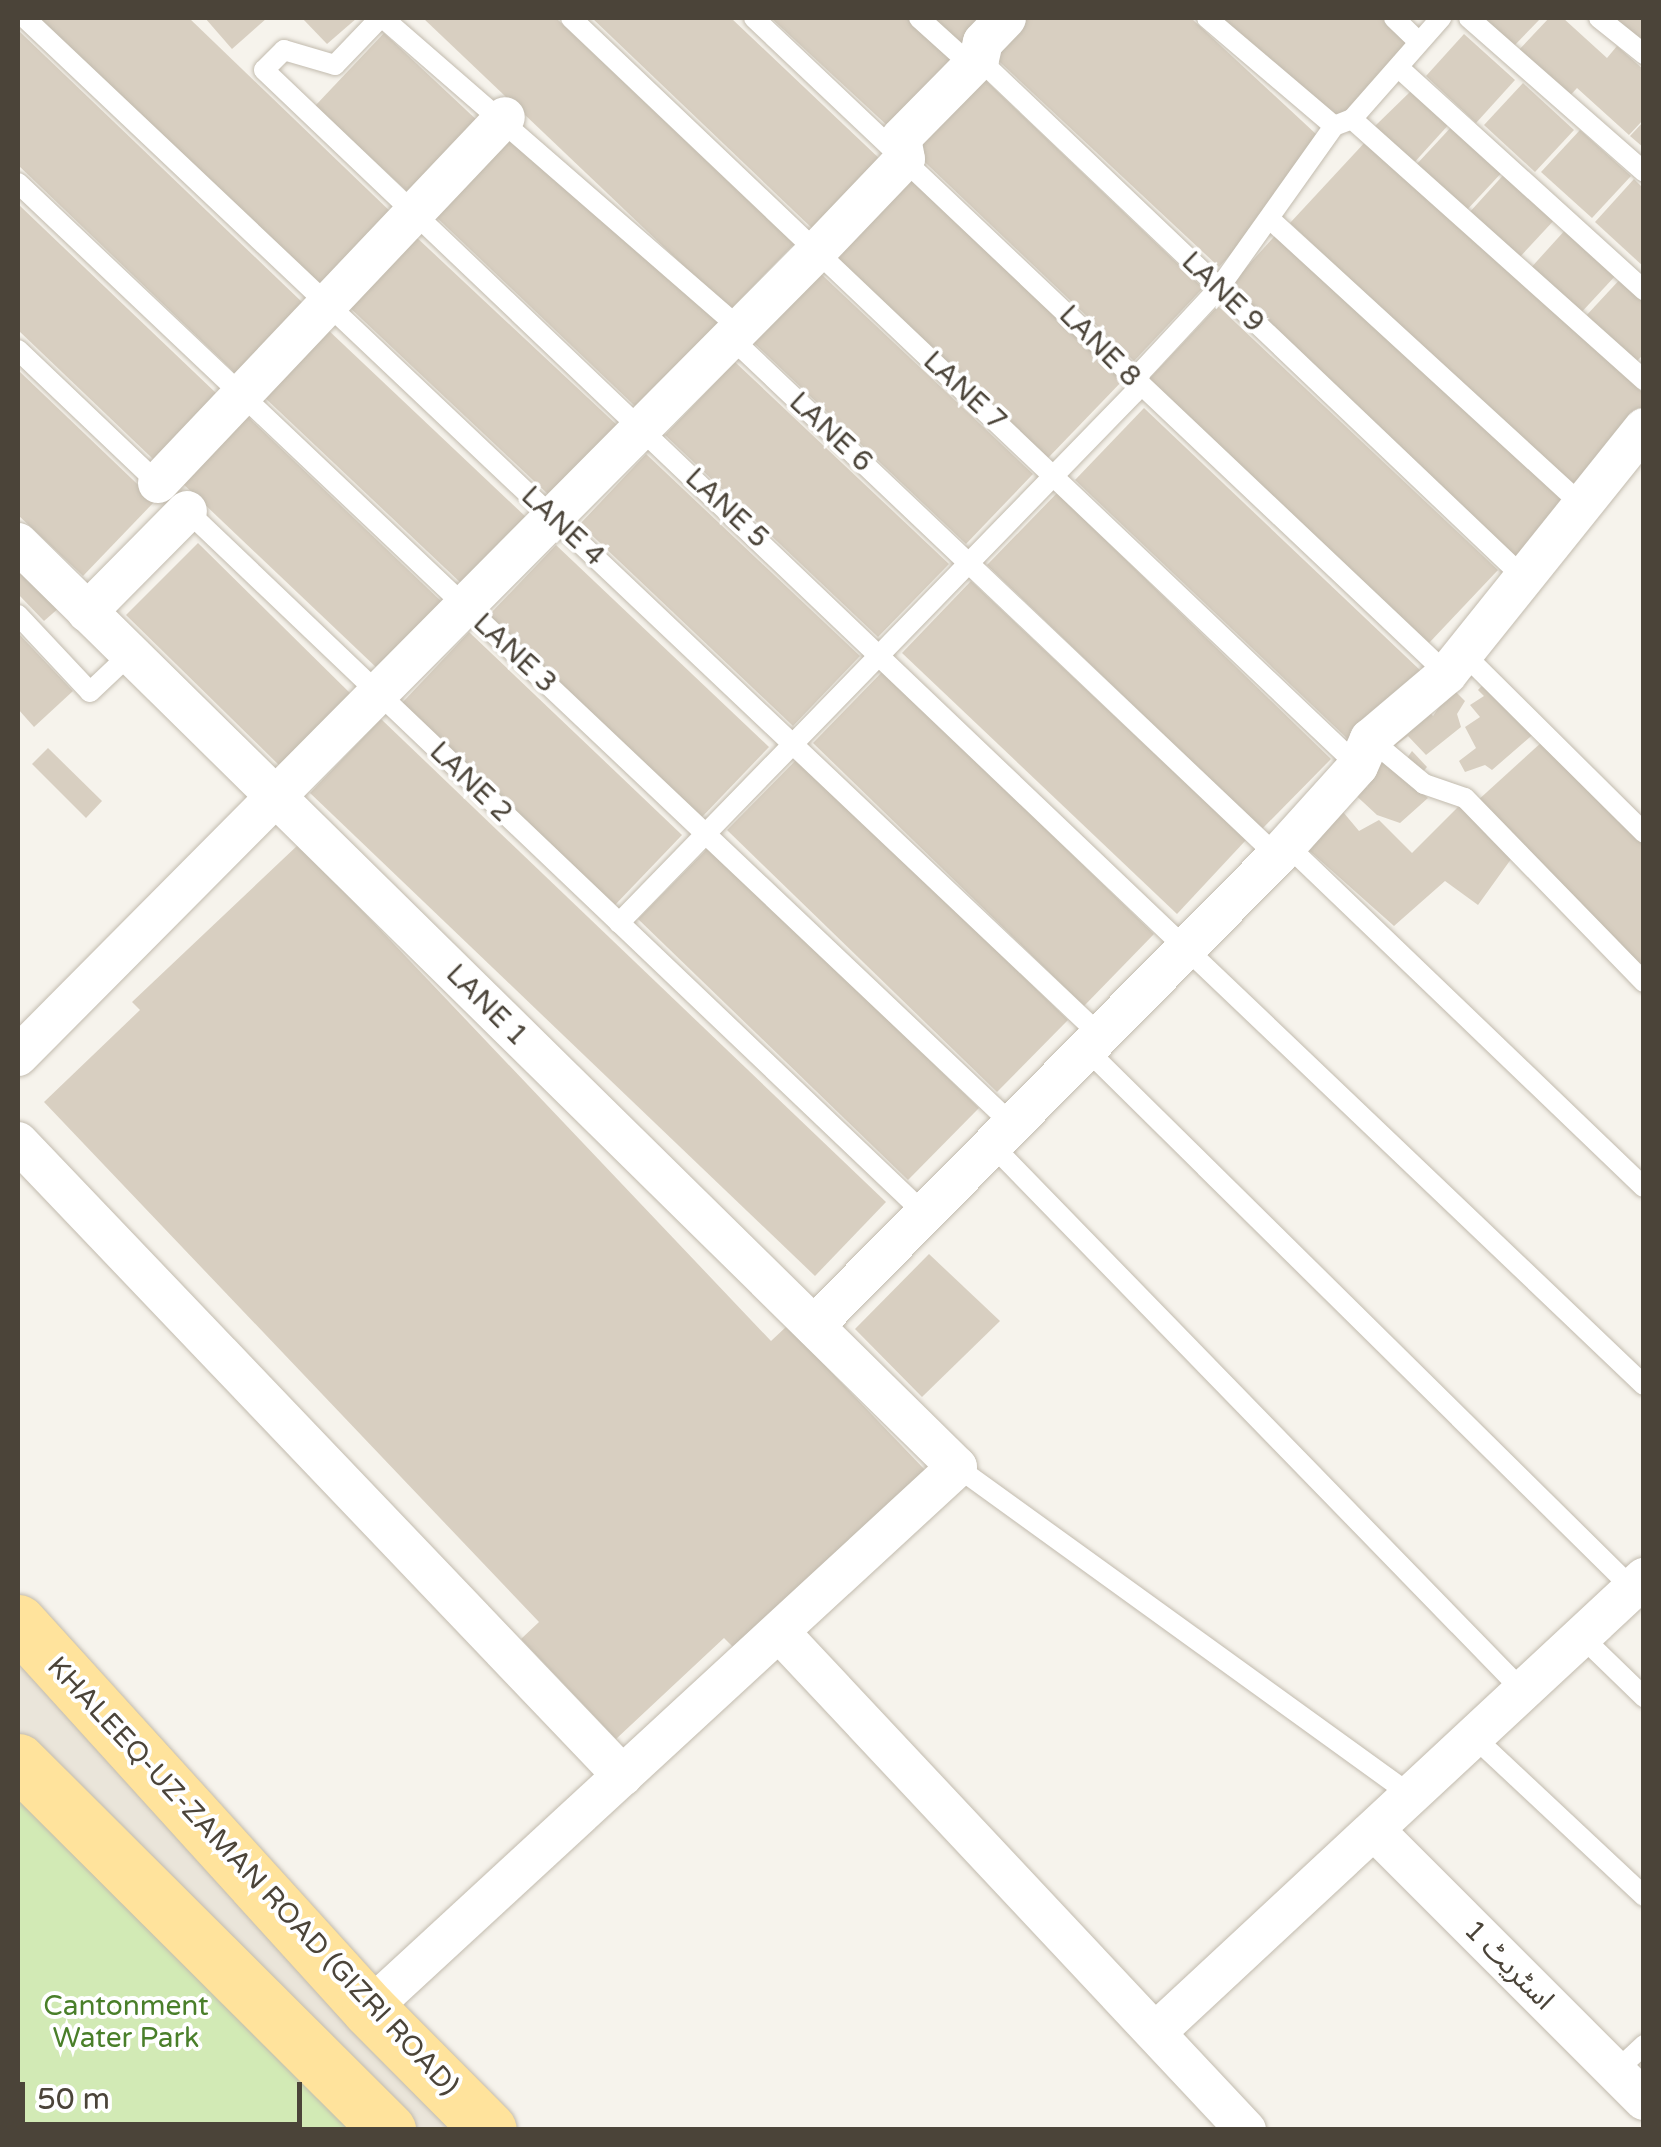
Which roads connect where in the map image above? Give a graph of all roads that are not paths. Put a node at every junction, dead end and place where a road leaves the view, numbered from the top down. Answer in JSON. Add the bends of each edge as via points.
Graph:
{"nodes":[{"id":1,"x":24,"y":18,"type":"edge"},
{"id":2,"x":382,"y":18,"type":"edge"},
{"id":3,"x":570,"y":18,"type":"edge"},
{"id":4,"x":754,"y":18,"type":"edge"},
{"id":5,"x":919,"y":18,"type":"edge"},
{"id":6,"x":1006,"y":18,"type":"edge"},
{"id":7,"x":1207,"y":18,"type":"edge"},
{"id":8,"x":1394,"y":18,"type":"edge"},
{"id":9,"x":1441,"y":18,"type":"edge"},
{"id":10,"x":1470,"y":18,"type":"edge"},
{"id":11,"x":1599,"y":18,"type":"edge"},
{"id":12,"x":1416,"y":39,"type":"junction"},
{"id":13,"x":1644,"y":54,"type":"edge"},
{"id":14,"x":979,"y":59,"type":"junction"},
{"id":15,"x":1399,"y":68,"type":"junction"},
{"id":16,"x":505,"y":118,"type":"junction"},
{"id":17,"x":1343,"y":123,"type":"junction"},
{"id":18,"x":905,"y":159,"type":"junction"},
{"id":19,"x":1644,"y":172,"type":"edge"},
{"id":20,"x":18,"y":183,"type":"edge"},
{"id":21,"x":414,"y":212,"type":"junction"},
{"id":22,"x":1270,"y":219,"type":"junction"},
{"id":23,"x":818,"y":252,"type":"junction"},
{"id":24,"x":1219,"y":288,"type":"junction"},
{"id":25,"x":1644,"y":290,"type":"edge"},
{"id":26,"x":327,"y":304,"type":"junction"},
{"id":27,"x":737,"y":332,"type":"junction"},
{"id":28,"x":18,"y":350,"type":"edge"},
{"id":29,"x":1644,"y":380,"type":"edge"},
{"id":30,"x":1138,"y":384,"type":"junction"},
{"id":31,"x":242,"y":395,"type":"junction"},
{"id":32,"x":642,"y":428,"type":"junction"},
{"id":33,"x":1644,"y":428,"type":"edge"},
{"id":34,"x":1054,"y":476,"type":"junction"},
{"id":35,"x":158,"y":483,"type":"junction"},
{"id":36,"x":1579,"y":502,"type":"junction"},
{"id":37,"x":187,"y":512,"type":"junction"},
{"id":38,"x":553,"y":518,"type":"junction"},
{"id":39,"x":18,"y":543,"type":"edge"},
{"id":40,"x":968,"y":562,"type":"junction"},
{"id":41,"x":1522,"y":575,"type":"junction"},
{"id":42,"x":465,"y":606,"type":"junction"},
{"id":43,"x":87,"y":612,"type":"junction"},
{"id":44,"x":18,"y":615,"type":"edge"},
{"id":45,"x":880,"y":652,"type":"junction"},
{"id":46,"x":130,"y":654,"type":"junction"},
{"id":47,"x":1455,"y":663,"type":"junction"},
{"id":48,"x":378,"y":694,"type":"junction"},
{"id":49,"x":792,"y":743,"type":"junction"},
{"id":50,"x":1364,"y":752,"type":"junction"},
{"id":51,"x":276,"y":797,"type":"junction"},
{"id":52,"x":1644,"y":833,"type":"edge"},
{"id":53,"x":706,"y":834,"type":"junction"},
{"id":54,"x":1282,"y":850,"type":"junction"},
{"id":55,"x":619,"y":923,"type":"junction"},
{"id":56,"x":1189,"y":946,"type":"junction"},
{"id":57,"x":1644,"y":982,"type":"edge"},
{"id":58,"x":1094,"y":1043,"type":"junction"},
{"id":59,"x":18,"y":1056,"type":"edge"},
{"id":60,"x":1002,"y":1134,"type":"junction"},
{"id":61,"x":18,"y":1142,"type":"edge"},
{"id":62,"x":1644,"y":1188,"type":"edge"},
{"id":63,"x":925,"y":1214,"type":"junction"},
{"id":64,"x":814,"y":1326,"type":"junction"},
{"id":65,"x":1644,"y":1385,"type":"edge"},
{"id":66,"x":957,"y":1467,"type":"junction"},
{"id":67,"x":1638,"y":1583,"type":"edge"},
{"id":68,"x":18,"y":1622,"type":"edge"},
{"id":69,"x":781,"y":1634,"type":"junction"},
{"id":70,"x":1580,"y":1636,"type":"junction"},
{"id":71,"x":1522,"y":1691,"type":"junction"},
{"id":72,"x":1644,"y":1698,"type":"edge"},
{"id":73,"x":1474,"y":1737,"type":"junction"},
{"id":74,"x":18,"y":1761,"type":"edge"},
{"id":75,"x":623,"y":1776,"type":"junction"},
{"id":76,"x":1411,"y":1795,"type":"junction"},
{"id":77,"x":1374,"y":1830,"type":"junction"},
{"id":78,"x":1644,"y":1896,"type":"edge"},
{"id":79,"x":369,"y":2010,"type":"junction"},
{"id":80,"x":1156,"y":2032,"type":"junction"},
{"id":81,"x":1629,"y":2058,"type":"edge"},
{"id":82,"x":1644,"y":2100,"type":"edge"},
{"id":83,"x":388,"y":2130,"type":"edge"},
{"id":84,"x":489,"y":2130,"type":"edge"},
{"id":85,"x":1246,"y":2130,"type":"edge"}],
"edges":[{"from":1,"to":26,"type":"lane","name":"LANE 4"},
{"from":2,"to":16,"type":"lane","name":"LANE 6","via":[[479,104]]},
{"from":2,"to":21,"type":"lane","name":"LANE 5","via":[[335,65],[284,50],[264,70]]},
{"from":3,"to":23,"type":"lane","name":"LANE 7"},
{"from":4,"to":18,"type":"lane","name":"LANE 8"},
{"from":5,"to":14,"type":"lane","name":"LANE 9","via":[[960,55]]},
{"from":6,"to":14,"type":"street","via":[[983,42]]},
{"from":7,"to":17,"type":"lane"},
{"from":8,"to":12,"type":"lane"},
{"from":9,"to":12,"type":"lane"},
{"from":10,"to":19,"type":"lane"},
{"from":11,"to":13,"type":"lane"},
{"from":12,"to":15,"type":"lane"},
{"from":14,"to":18,"type":"street","via":[[901,138]]},
{"from":14,"to":24,"type":"lane","name":"LANE 9"},
{"from":15,"to":17,"type":"lane"},
{"from":15,"to":25,"type":"lane"},
{"from":16,"to":21,"type":"street"},
{"from":16,"to":27,"type":"lane","name":"LANE 6","via":[[669,262]]},
{"from":17,"to":22,"type":"lane"},
{"from":17,"to":29,"type":"lane"},
{"from":18,"to":23,"type":"street"},
{"from":18,"to":30,"type":"lane","name":"LANE 8"},
{"from":20,"to":31,"type":"lane","name":"LANE 3"},
{"from":21,"to":26,"type":"street"},
{"from":21,"to":32,"type":"lane","name":"LANE 5"},
{"from":22,"to":24,"type":"lane"},
{"from":22,"to":36,"type":"lane"},
{"from":23,"to":27,"type":"street"},
{"from":23,"to":34,"type":"lane","name":"LANE 7"},
{"from":24,"to":30,"type":"lane"},
{"from":24,"to":41,"type":"lane","name":"LANE 9"},
{"from":26,"to":31,"type":"street"},
{"from":26,"to":38,"type":"lane","name":"LANE 4"},
{"from":27,"to":32,"type":"street"},
{"from":27,"to":40,"type":"lane","name":"LANE 6","via":[[744,350]]},
{"from":28,"to":35,"type":"lane","name":"LANE 2"},
{"from":30,"to":34,"type":"lane"},
{"from":30,"to":47,"type":"lane","name":"LANE 8"},
{"from":31,"to":35,"type":"street"},
{"from":31,"to":42,"type":"lane","name":"LANE 3"},
{"from":32,"to":38,"type":"street"},
{"from":32,"to":45,"type":"lane","name":"LANE 5"},
{"from":33,"to":36,"type":"street"},
{"from":34,"to":40,"type":"lane"},
{"from":34,"to":50,"type":"lane","name":"LANE 7"},
{"from":35,"to":37,"type":"lane","name":"LANE 2"},
{"from":36,"to":41,"type":"street"},
{"from":37,"to":43,"type":"street"},
{"from":37,"to":48,"type":"lane","name":"LANE 2"},
{"from":38,"to":42,"type":"street"},
{"from":38,"to":49,"type":"lane","name":"LANE 4"},
{"from":39,"to":43,"type":"street","name":"LANE 1"},
{"from":40,"to":45,"type":"lane"},
{"from":40,"to":54,"type":"lane","name":"LANE 6"},
{"from":41,"to":47,"type":"street"},
{"from":42,"to":48,"type":"street"},
{"from":42,"to":53,"type":"lane","name":"LANE 3"},
{"from":43,"to":46,"type":"street","name":"LANE 1"},
{"from":44,"to":46,"type":"lane","via":[[90,692]]},
{"from":45,"to":49,"type":"lane"},
{"from":45,"to":56,"type":"lane","name":"LANE 5"},
{"from":46,"to":51,"type":"street","name":"LANE 1"},
{"from":47,"to":50,"type":"street"},
{"from":47,"to":52,"type":"lane","name":"LANE 8"},
{"from":48,"to":51,"type":"street"},
{"from":48,"to":55,"type":"lane","name":"LANE 2"},
{"from":49,"to":53,"type":"lane"},
{"from":49,"to":58,"type":"lane","name":"LANE 4"},
{"from":50,"to":54,"type":"street"},
{"from":50,"to":57,"type":"lane","name":"LANE 7","via":[[1464,798]]},
{"from":51,"to":59,"type":"street"},
{"from":51,"to":64,"type":"street","name":"LANE 1"},
{"from":53,"to":55,"type":"lane"},
{"from":53,"to":60,"type":"lane","name":"LANE 3"},
{"from":54,"to":56,"type":"street"},
{"from":54,"to":62,"type":"lane","name":"LANE 6"},
{"from":55,"to":63,"type":"lane","name":"LANE 2"},
{"from":56,"to":58,"type":"street"},
{"from":56,"to":65,"type":"lane","name":"LANE 5"},
{"from":58,"to":60,"type":"street"},
{"from":58,"to":67,"type":"lane","name":"LANE 4"},
{"from":60,"to":63,"type":"street"},
{"from":60,"to":71,"type":"lane","name":"LANE 3"},
{"from":61,"to":75,"type":"street"},
{"from":63,"to":64,"type":"street"},
{"from":64,"to":66,"type":"street","name":"LANE 1"},
{"from":66,"to":69,"type":"street"},
{"from":66,"to":76,"type":"lane"},
{"from":67,"to":70,"type":"street"},
{"from":68,"to":79,"type":"main road","name":"KHALEEQ-UZ-ZAMAN ROAD (GIZRI ROAD)"},
{"from":69,"to":75,"type":"street"},
{"from":69,"to":80,"type":"street"},
{"from":70,"to":71,"type":"street"},
{"from":70,"to":72,"type":"lane"},
{"from":71,"to":73,"type":"street"},
{"from":73,"to":76,"type":"street"},
{"from":73,"to":78,"type":"lane"},
{"from":74,"to":83,"type":"main road"},
{"from":75,"to":79,"type":"street"},
{"from":76,"to":77,"type":"street"},
{"from":77,"to":80,"type":"street"},
{"from":77,"to":81,"type":"street","name":"اسٹریٹ 1"},
{"from":79,"to":84,"type":"main road","name":"KHALEEQ-UZ-ZAMAN ROAD (GIZRI ROAD)"},
{"from":80,"to":85,"type":"street"},
{"from":81,"to":82,"type":"street","name":"اسٹریٹ 1"}]}
